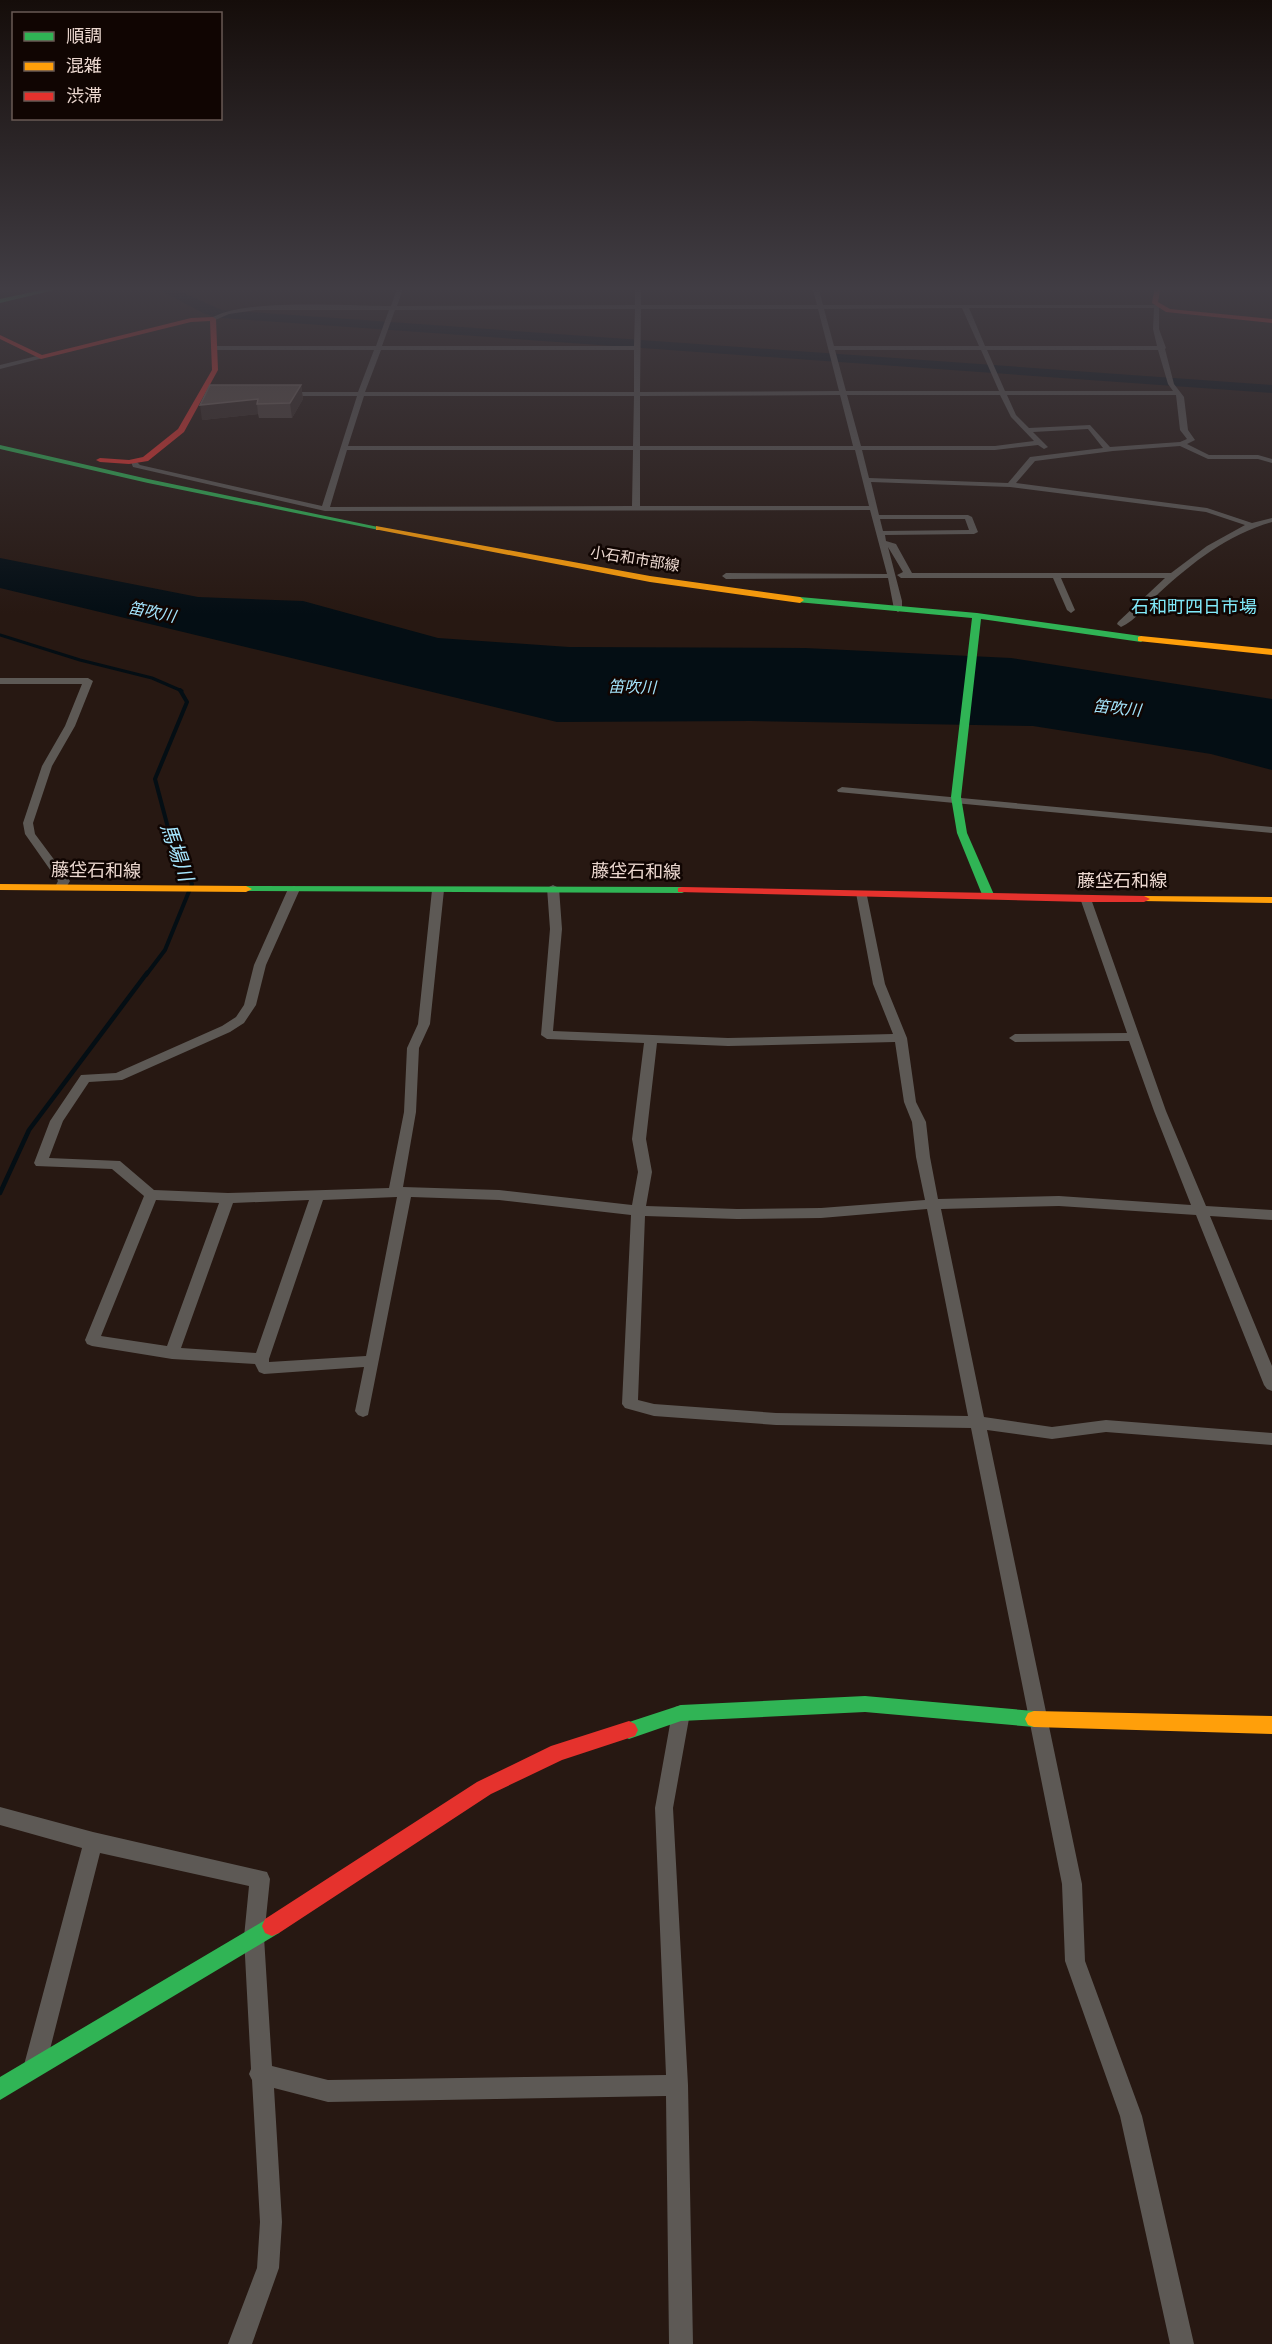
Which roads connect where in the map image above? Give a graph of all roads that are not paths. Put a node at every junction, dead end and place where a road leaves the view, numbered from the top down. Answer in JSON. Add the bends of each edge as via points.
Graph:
{"nodes":[{"id":1,"x":208,"y":395,"type":"edge"},
{"id":2,"x":361,"y":395,"type":"edge"},
{"id":3,"x":636,"y":395,"type":"edge"},
{"id":4,"x":843,"y":395,"type":"edge"},
{"id":5,"x":1005,"y":395,"type":"edge"},
{"id":6,"x":1179,"y":395,"type":"edge"},
{"id":7,"x":1028,"y":430,"type":"junction"},
{"id":8,"x":1040,"y":443,"type":"junction"},
{"id":9,"x":1181,"y":444,"type":"junction"},
{"id":10,"x":0,"y":447,"type":"edge"},
{"id":11,"x":345,"y":447,"type":"junction"},
{"id":12,"x":636,"y":447,"type":"junction"},
{"id":13,"x":857,"y":447,"type":"junction"},
{"id":14,"x":1109,"y":450,"type":"junction"},
{"id":15,"x":15,"y":451,"type":"junction"},
{"id":16,"x":1054,"y":457,"type":"junction"},
{"id":17,"x":1272,"y":461,"type":"edge"},
{"id":18,"x":135,"y":462,"type":"junction"},
{"id":19,"x":866,"y":480,"type":"junction"},
{"id":20,"x":1010,"y":485,"type":"junction"},
{"id":21,"x":325,"y":508,"type":"junction"},
{"id":22,"x":873,"y":508,"type":"junction"},
{"id":23,"x":636,"y":509,"type":"junction"},
{"id":24,"x":876,"y":517,"type":"junction"},
{"id":25,"x":1272,"y":520,"type":"edge"},
{"id":26,"x":1249,"y":524,"type":"junction"},
{"id":27,"x":880,"y":533,"type":"junction"},
{"id":28,"x":883,"y":543,"type":"junction"},
{"id":29,"x":726,"y":576,"type":"dead end"},
{"id":30,"x":886,"y":576,"type":"dead end"},
{"id":31,"x":1056,"y":576,"type":"junction"},
{"id":32,"x":1173,"y":576,"type":"junction"},
{"id":33,"x":898,"y":609,"type":"junction"},
{"id":34,"x":1071,"y":610,"type":"dead end"},
{"id":35,"x":976,"y":620,"type":"junction"},
{"id":36,"x":1121,"y":624,"type":"dead end"},
{"id":37,"x":1272,"y":652,"type":"edge"},
{"id":38,"x":0,"y":681,"type":"edge"},
{"id":39,"x":842,"y":790,"type":"dead end"},
{"id":40,"x":956,"y":799,"type":"junction"},
{"id":41,"x":1272,"y":830,"type":"edge"},
{"id":42,"x":0,"y":887,"type":"edge"},
{"id":43,"x":61,"y":887,"type":"junction"},
{"id":44,"x":553,"y":888,"type":"junction"},
{"id":45,"x":294,"y":890,"type":"junction"},
{"id":46,"x":438,"y":890,"type":"junction"},
{"id":47,"x":862,"y":893,"type":"junction"},
{"id":48,"x":989,"y":897,"type":"junction"},
{"id":49,"x":1086,"y":898,"type":"junction"},
{"id":50,"x":1272,"y":900,"type":"edge"},
{"id":51,"x":1134,"y":1037,"type":"junction"},
{"id":52,"x":651,"y":1038,"type":"junction"},
{"id":53,"x":901,"y":1038,"type":"junction"},
{"id":54,"x":1015,"y":1038,"type":"dead end"},
{"id":55,"x":400,"y":1192,"type":"junction"},
{"id":56,"x":318,"y":1194,"type":"junction"},
{"id":57,"x":152,"y":1195,"type":"junction"},
{"id":58,"x":228,"y":1198,"type":"junction"},
{"id":59,"x":934,"y":1204,"type":"junction"},
{"id":60,"x":638,"y":1212,"type":"junction"},
{"id":61,"x":1200,"y":1212,"type":"junction"},
{"id":62,"x":1272,"y":1215,"type":"edge"},
{"id":63,"x":172,"y":1353,"type":"junction"},
{"id":64,"x":261,"y":1359,"type":"junction"},
{"id":65,"x":373,"y":1361,"type":"junction"},
{"id":66,"x":1272,"y":1385,"type":"edge"},
{"id":67,"x":363,"y":1411,"type":"dead end"},
{"id":68,"x":975,"y":1422,"type":"junction"},
{"id":69,"x":1272,"y":1439,"type":"edge"},
{"id":70,"x":681,"y":1713,"type":"junction"},
{"id":71,"x":1040,"y":1719,"type":"junction"},
{"id":72,"x":1272,"y":1725,"type":"edge"},
{"id":73,"x":0,"y":1816,"type":"edge"},
{"id":74,"x":93,"y":1842,"type":"junction"},
{"id":75,"x":254,"y":1937,"type":"junction"},
{"id":76,"x":34,"y":2070,"type":"junction"},
{"id":77,"x":260,"y":2074,"type":"junction"},
{"id":78,"x":677,"y":2085,"type":"junction"},
{"id":79,"x":0,"y":2089,"type":"edge"},
{"id":80,"x":240,"y":2344,"type":"edge"},
{"id":81,"x":681,"y":2344,"type":"edge"},
{"id":82,"x":1182,"y":2344,"type":"edge"}],
"edges":[{"from":1,"to":18,"type":"main road","via":[[182,430],[145,459]]},
{"from":2,"to":11,"type":"street"},
{"from":3,"to":12,"type":"street"},
{"from":4,"to":13,"type":"street"},
{"from":5,"to":7,"type":"street","via":[[1013,416]]},
{"from":6,"to":9,"type":"street","via":[[1184,430],[1191,440]]},
{"from":7,"to":8,"type":"street"},
{"from":7,"to":14,"type":"street","via":[[1089,428]]},
{"from":8,"to":13,"type":"street","via":[[995,448]]},
{"from":8,"to":16,"type":"street"},
{"from":9,"to":14,"type":"street"},
{"from":9,"to":17,"type":"street","via":[[1208,457]]},
{"from":10,"to":15,"type":"main road","name":"小石和市部線"},
{"from":11,"to":12,"type":"street"},
{"from":11,"to":21,"type":"street"},
{"from":12,"to":13,"type":"street"},
{"from":12,"to":23,"type":"street"},
{"from":13,"to":19,"type":"street"},
{"from":14,"to":16,"type":"street"},
{"from":15,"to":18,"type":"main road","via":[[29,448]]},
{"from":15,"to":33,"type":"main road","name":"小石和市部線","via":[[542,560],[740,592]]},
{"from":16,"to":20,"type":"street","via":[[1033,459]]},
{"from":18,"to":21,"type":"street","via":[[137,467]]},
{"from":19,"to":20,"type":"street"},
{"from":19,"to":22,"type":"street"},
{"from":20,"to":26,"type":"street","via":[[1207,510]]},
{"from":21,"to":23,"type":"street"},
{"from":22,"to":23,"type":"street"},
{"from":22,"to":24,"type":"street"},
{"from":24,"to":27,"type":"street"},
{"from":24,"to":27,"type":"street","via":[[968,517],[974,532]]},
{"from":25,"to":26,"type":"street"},
{"from":26,"to":32,"type":"street"},
{"from":27,"to":28,"type":"street"},
{"from":28,"to":31,"type":"street","via":[[893,546],[905,575]]},
{"from":28,"to":33,"type":"street"},
{"from":29,"to":30,"type":"street"},
{"from":31,"to":32,"type":"street"},
{"from":31,"to":34,"type":"street"},
{"from":32,"to":36,"type":"street"},
{"from":33,"to":35,"type":"main road","name":"小石和市部線"},
{"from":35,"to":37,"type":"main road","name":"小石和市部線"},
{"from":35,"to":40,"type":"main road"},
{"from":38,"to":43,"type":"street","via":[[88,681],[70,726],[47,766],[28,823],[30,834],[64,881]]},
{"from":39,"to":40,"type":"street"},
{"from":40,"to":41,"type":"street"},
{"from":40,"to":48,"type":"main road","via":[[962,833]]},
{"from":42,"to":43,"type":"main road","name":"藤垈石和線"},
{"from":43,"to":45,"type":"main road","name":"藤垈石和線"},
{"from":44,"to":46,"type":"main road","name":"藤垈石和線"},
{"from":44,"to":47,"type":"main road","name":"藤垈石和線"},
{"from":44,"to":52,"type":"street","via":[[556,929],[547,1035]]},
{"from":45,"to":46,"type":"main road","name":"藤垈石和線"},
{"from":45,"to":57,"type":"street","via":[[260,965],[250,1005],[240,1020],[118,1077],[85,1078],[57,1121],[41,1163],[115,1164]]},
{"from":46,"to":55,"type":"street","via":[[424,1024],[413,1048]]},
{"from":47,"to":48,"type":"main road","name":"藤垈石和線"},
{"from":47,"to":53,"type":"street","via":[[879,984]]},
{"from":48,"to":49,"type":"main road","name":"藤垈石和線"},
{"from":49,"to":50,"type":"main road","name":"藤垈石和線"},
{"from":49,"to":51,"type":"street"},
{"from":51,"to":54,"type":"street"},
{"from":51,"to":61,"type":"street"},
{"from":52,"to":53,"type":"street"},
{"from":52,"to":60,"type":"street","via":[[639,1139],[645,1172]]},
{"from":53,"to":59,"type":"street","via":[[910,1102],[919,1122]]},
{"from":55,"to":56,"type":"street"},
{"from":55,"to":60,"type":"street","via":[[499,1195]]},
{"from":55,"to":65,"type":"street"},
{"from":56,"to":58,"type":"street"},
{"from":56,"to":64,"type":"street"},
{"from":57,"to":58,"type":"street"},
{"from":57,"to":63,"type":"street","via":[[92,1340]]},
{"from":58,"to":63,"type":"street"},
{"from":59,"to":60,"type":"street","via":[[821,1213]]},
{"from":59,"to":61,"type":"street","via":[[1059,1201]]},
{"from":59,"to":68,"type":"street"},
{"from":60,"to":68,"type":"street","via":[[630,1404],[654,1410],[776,1419]]},
{"from":61,"to":62,"type":"street"},
{"from":61,"to":66,"type":"street"},
{"from":63,"to":64,"type":"street"},
{"from":64,"to":65,"type":"street","via":[[264,1368]]},
{"from":65,"to":67,"type":"street"},
{"from":68,"to":69,"type":"street","via":[[1052,1433],[1106,1426]]},
{"from":68,"to":71,"type":"street"},
{"from":70,"to":71,"type":"main road","via":[[720,1708],[865,1704]]},
{"from":70,"to":75,"type":"main road","via":[[558,1752],[484,1788]]},
{"from":70,"to":78,"type":"street","via":[[664,1808]]},
{"from":71,"to":72,"type":"main road"},
{"from":71,"to":82,"type":"street","via":[[1072,1884],[1076,1961],[1131,2116]]},
{"from":73,"to":74,"type":"street"},
{"from":74,"to":75,"type":"street","via":[[260,1878]]},
{"from":74,"to":76,"type":"street"},
{"from":75,"to":76,"type":"main road"},
{"from":75,"to":77,"type":"street"},
{"from":76,"to":79,"type":"main road"},
{"from":77,"to":78,"type":"street","via":[[328,2091]]},
{"from":77,"to":80,"type":"street","via":[[271,2222],[268,2268]]},
{"from":78,"to":81,"type":"street"}]}
